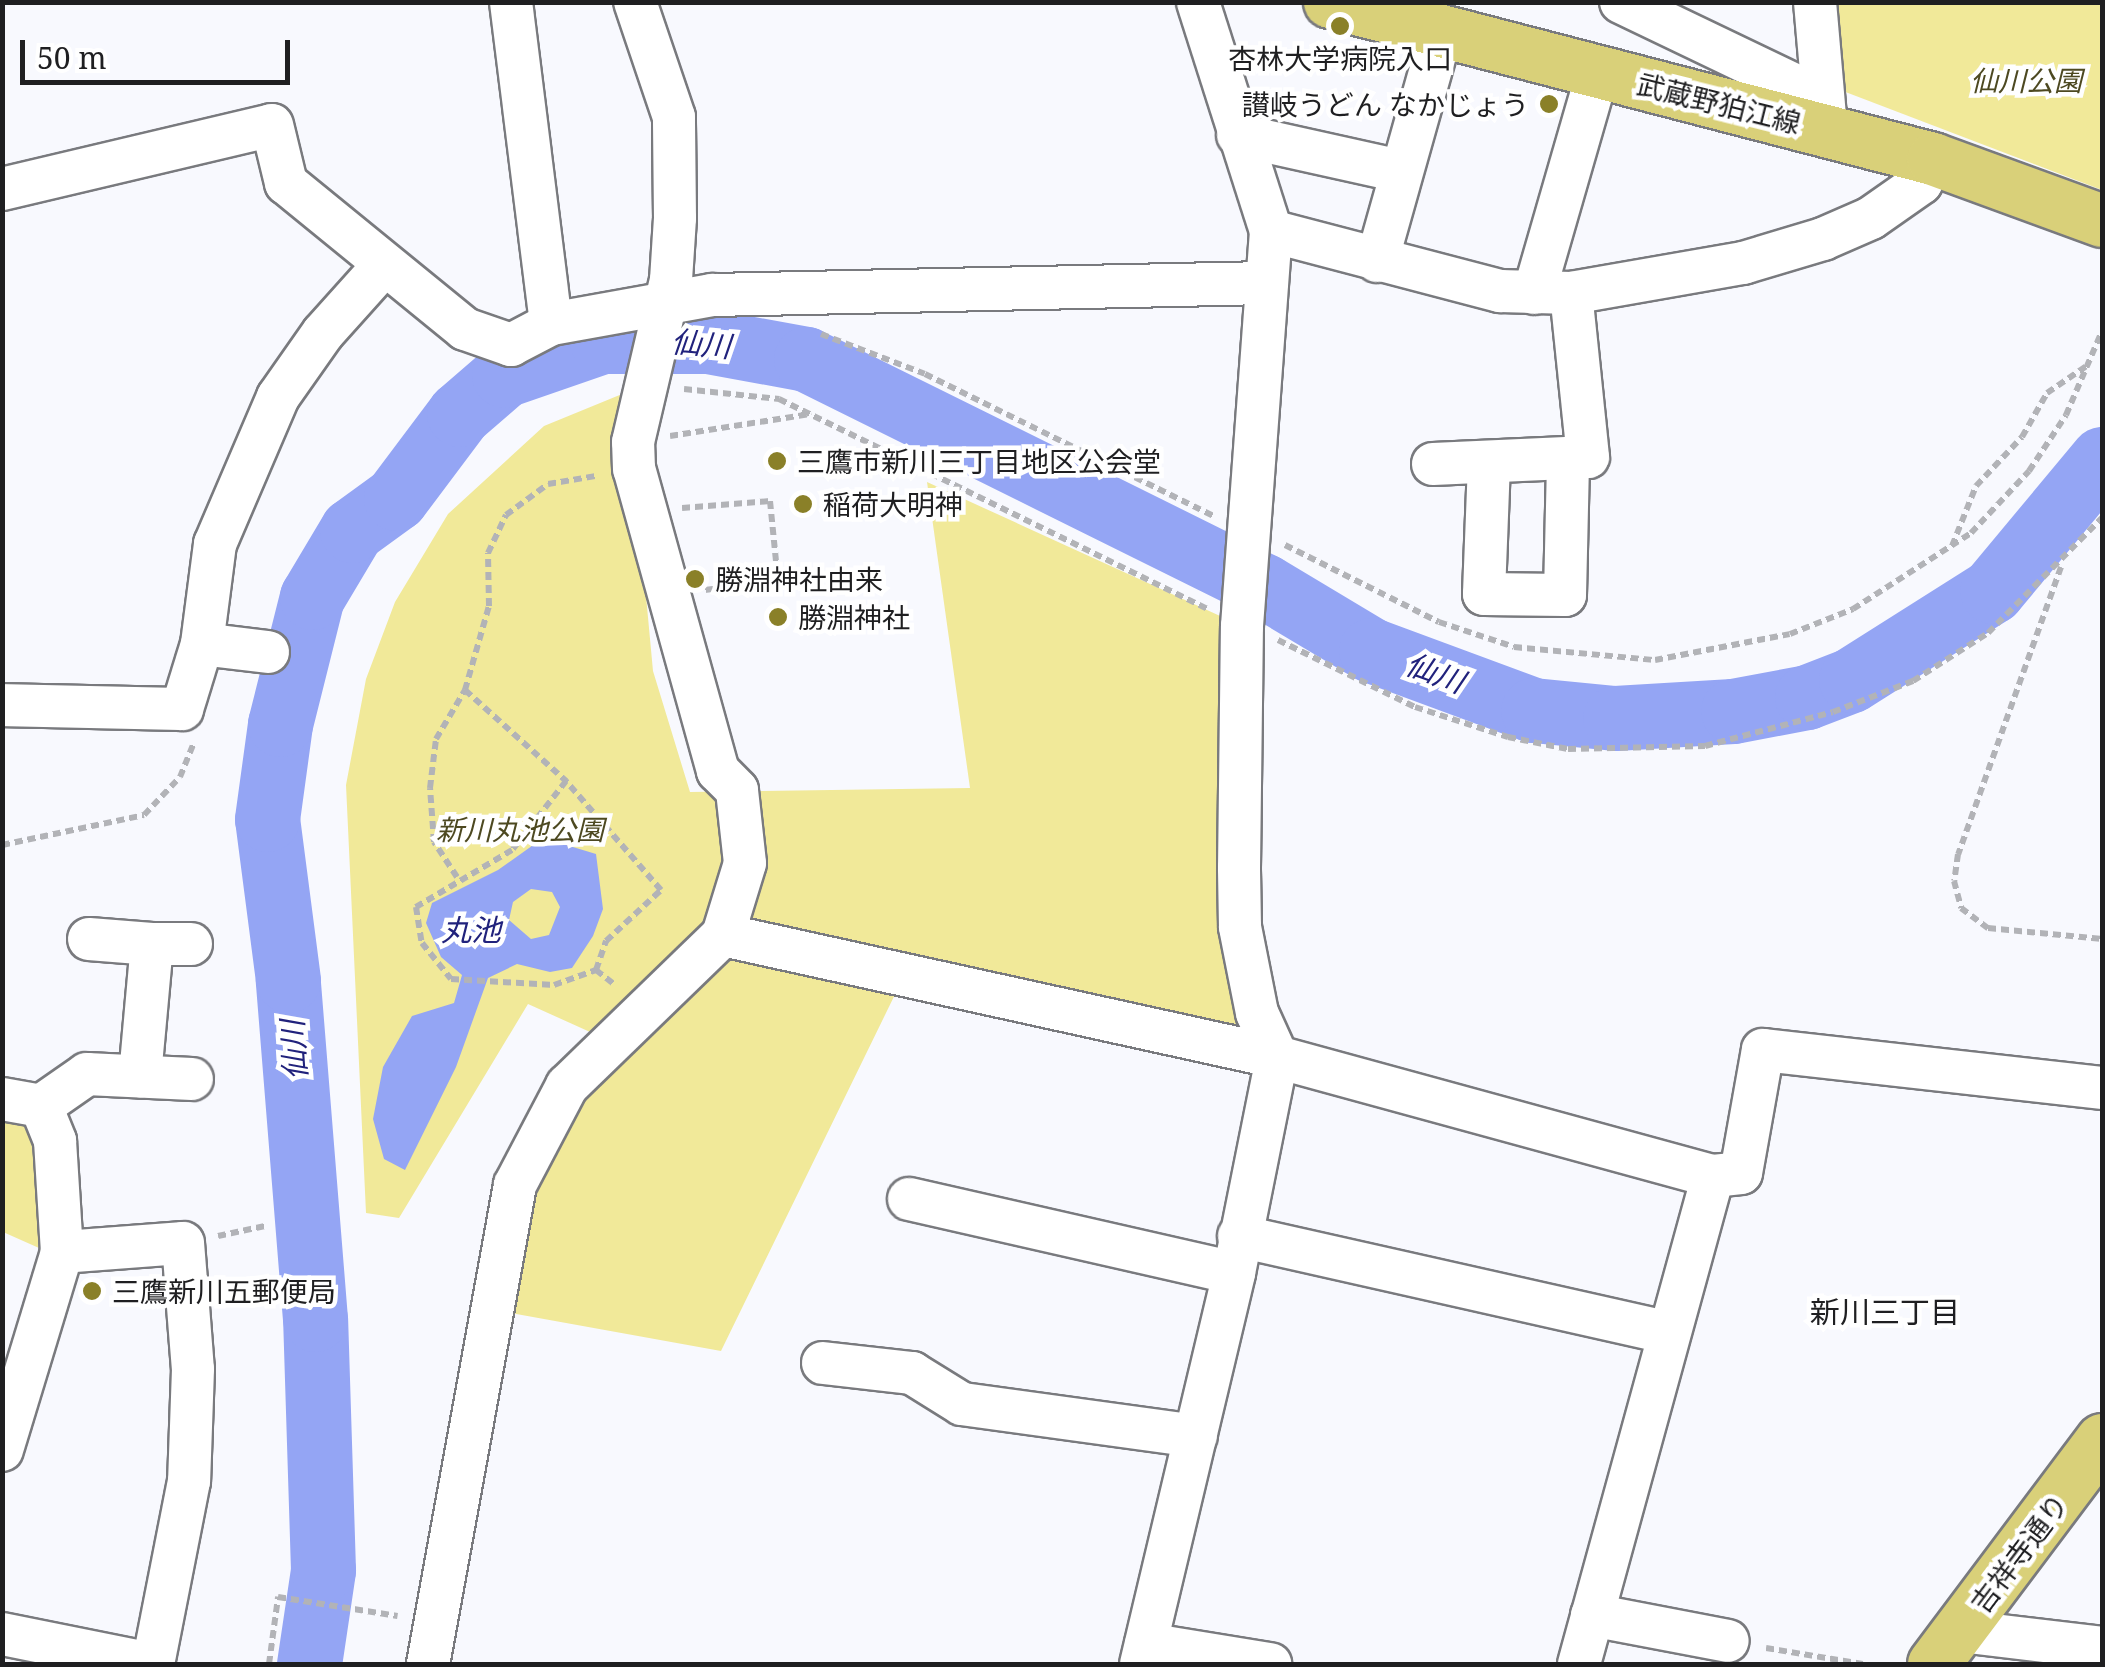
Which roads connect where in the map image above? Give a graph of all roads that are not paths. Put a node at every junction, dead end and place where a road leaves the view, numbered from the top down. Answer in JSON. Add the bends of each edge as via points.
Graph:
{"nodes":[{"id":1,"x":511,"y":2,"type":"edge"},
{"id":2,"x":635,"y":2,"type":"edge"},
{"id":3,"x":1198,"y":2,"type":"edge"},
{"id":4,"x":1330,"y":2,"type":"edge"},
{"id":5,"x":1621,"y":2,"type":"edge"},
{"id":6,"x":1814,"y":2,"type":"edge"},
{"id":7,"x":1441,"y":34,"type":"junction"},
{"id":8,"x":1597,"y":75,"type":"junction"},
{"id":9,"x":1826,"y":129,"type":"junction"},
{"id":10,"x":1238,"y":135,"type":"junction"},
{"id":11,"x":1933,"y":159,"type":"junction"},
{"id":12,"x":1401,"y":170,"type":"junction"},
{"id":13,"x":2,"y":190,"type":"edge"},
{"id":14,"x":2102,"y":220,"type":"edge"},
{"id":15,"x":1271,"y":232,"type":"junction"},
{"id":16,"x":1377,"y":261,"type":"junction"},
{"id":17,"x":384,"y":265,"type":"junction"},
{"id":18,"x":1267,"y":282,"type":"junction"},
{"id":19,"x":1553,"y":293,"type":"junction"},
{"id":20,"x":664,"y":301,"type":"junction"},
{"id":21,"x":551,"y":324,"type":"junction"},
{"id":22,"x":1568,"y":459,"type":"junction"},
{"id":23,"x":1489,"y":463,"type":"junction"},
{"id":24,"x":1433,"y":464,"type":"dead end"},
{"id":25,"x":202,"y":644,"type":"junction"},
{"id":26,"x":268,"y":652,"type":"dead end"},
{"id":27,"x":2,"y":705,"type":"edge"},
{"id":28,"x":723,"y":936,"type":"junction"},
{"id":29,"x":88,"y":940,"type":"dead end"},
{"id":30,"x":1277,"y":1057,"type":"junction"},
{"id":31,"x":140,"y":1076,"type":"junction"},
{"id":32,"x":192,"y":1079,"type":"dead end"},
{"id":33,"x":2102,"y":1088,"type":"edge"},
{"id":34,"x":22,"y":1102,"type":"edge"},
{"id":35,"x":1713,"y":1176,"type":"junction"},
{"id":36,"x":909,"y":1198,"type":"dead end"},
{"id":37,"x":62,"y":1252,"type":"junction"},
{"id":38,"x":1237,"y":1255,"type":"junction"},
{"id":39,"x":1668,"y":1333,"type":"junction"},
{"id":40,"x":822,"y":1363,"type":"dead end"},
{"id":41,"x":1196,"y":1436,"type":"junction"},
{"id":42,"x":2102,"y":1440,"type":"edge"},
{"id":43,"x":2,"y":1450,"type":"edge"},
{"id":44,"x":1592,"y":1615,"type":"junction"},
{"id":45,"x":2,"y":1634,"type":"edge"},
{"id":46,"x":1728,"y":1641,"type":"road end"},
{"id":47,"x":1948,"y":1648,"type":"edge"},
{"id":48,"x":2102,"y":1648,"type":"edge"},
{"id":49,"x":1144,"y":1654,"type":"edge"},
{"id":50,"x":152,"y":1664,"type":"edge"},
{"id":51,"x":428,"y":1664,"type":"edge"},
{"id":52,"x":1270,"y":1664,"type":"edge"},
{"id":53,"x":1579,"y":1664,"type":"edge"}],
"edges":[{"from":1,"to":21,"type":"street"},
{"from":2,"to":20,"type":"street","via":[[674,117],[675,218]]},
{"from":3,"to":10,"type":"street"},
{"from":4,"to":7,"type":"main road","name":"武蔵野狛江線"},
{"from":5,"to":9,"type":"street","via":[[1794,85]]},
{"from":6,"to":9,"type":"street"},
{"from":7,"to":8,"type":"main road","name":"武蔵野狛江線"},
{"from":7,"to":12,"type":"street"},
{"from":8,"to":9,"type":"main road","name":"武蔵野狛江線","via":[[1670,86]]},
{"from":8,"to":19,"type":"street"},
{"from":9,"to":11,"type":"main road","name":"武蔵野狛江線"},
{"from":10,"to":12,"type":"street"},
{"from":10,"to":15,"type":"street"},
{"from":11,"to":14,"type":"main road","name":"武蔵野狛江線"},
{"from":11,"to":19,"type":"street","via":[[1908,192],[1823,240],[1724,266]]},
{"from":12,"to":16,"type":"street"},
{"from":13,"to":17,"type":"street","via":[[272,125],[286,183]]},
{"from":15,"to":16,"type":"street"},
{"from":15,"to":18,"type":"street"},
{"from":16,"to":19,"type":"street"},
{"from":17,"to":21,"type":"street","via":[[486,338],[512,345]]},
{"from":17,"to":25,"type":"street","via":[[323,333],[278,398],[216,544]]},
{"from":18,"to":20,"type":"street","via":[[800,290]]},
{"from":18,"to":30,"type":"street","via":[[1242,626],[1240,927],[1257,1013]]},
{"from":19,"to":22,"type":"street","via":[[1588,457]]},
{"from":20,"to":21,"type":"street"},
{"from":20,"to":28,"type":"street","via":[[634,455],[718,772],[737,790],[745,863]]},
{"from":22,"to":23,"type":"street"},
{"from":22,"to":23,"type":"street","via":[[1565,594],[1484,594]]},
{"from":23,"to":24,"type":"street"},
{"from":25,"to":26,"type":"street"},
{"from":25,"to":27,"type":"street","via":[[182,710]]},
{"from":28,"to":30,"type":"street"},
{"from":28,"to":51,"type":"street","via":[[567,1086],[515,1185]]},
{"from":29,"to":31,"type":"street","via":[[171,944]]},
{"from":30,"to":35,"type":"street"},
{"from":30,"to":38,"type":"street"},
{"from":31,"to":32,"type":"street"},
{"from":31,"to":34,"type":"street","via":[[87,1074]]},
{"from":33,"to":35,"type":"street","via":[[1763,1050],[1742,1173]]},
{"from":34,"to":37,"type":"street","via":[[60,1173]]},
{"from":35,"to":39,"type":"street"},
{"from":36,"to":38,"type":"street"},
{"from":37,"to":43,"type":"street"},
{"from":37,"to":50,"type":"street","via":[[182,1243],[194,1369],[189,1481]]},
{"from":38,"to":39,"type":"street"},
{"from":38,"to":41,"type":"street"},
{"from":39,"to":44,"type":"street"},
{"from":40,"to":41,"type":"street","via":[[912,1373],[962,1404]]},
{"from":41,"to":49,"type":"street"},
{"from":42,"to":47,"type":"main road","name":"吉祥寺通り"},
{"from":44,"to":46,"type":"street"},
{"from":44,"to":53,"type":"street"},
{"from":45,"to":50,"type":"street"},
{"from":47,"to":48,"type":"street"},
{"from":49,"to":52,"type":"street"}]}
